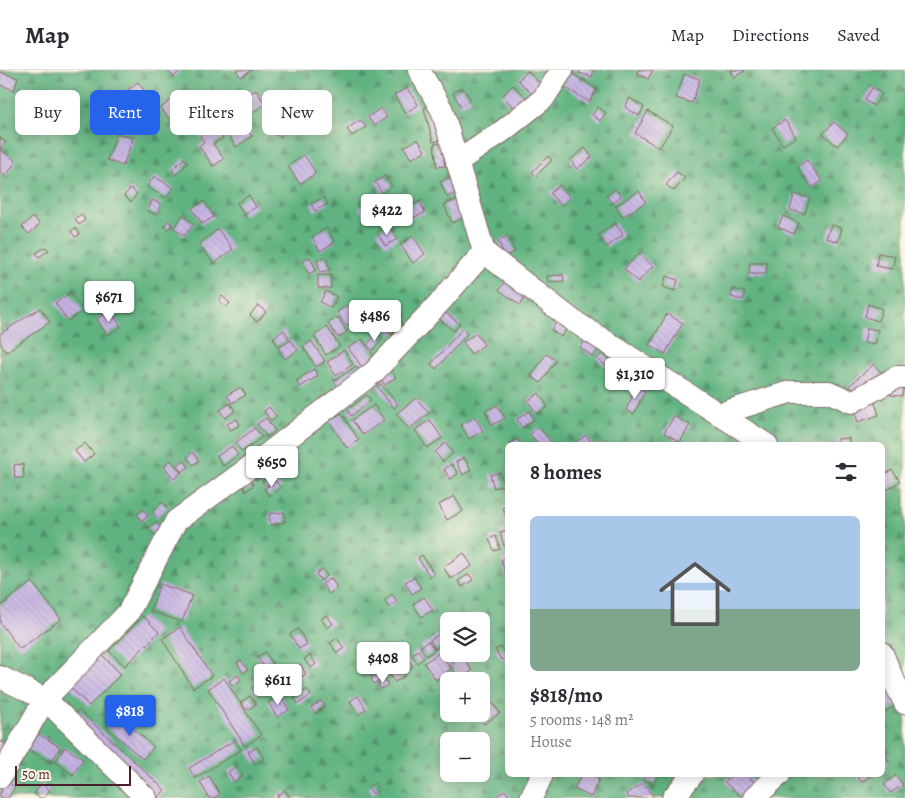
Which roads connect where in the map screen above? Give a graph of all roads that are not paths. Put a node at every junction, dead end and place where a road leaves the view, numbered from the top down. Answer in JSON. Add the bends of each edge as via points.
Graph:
{"nodes":[{"id":1,"x":419,"y":70,"type":"edge"},
{"id":2,"x":562,"y":70,"type":"edge"},
{"id":3,"x":457,"y":162,"type":"junction"},
{"id":4,"x":484,"y":252,"type":"junction"},
{"id":5,"x":905,"y":377,"type":"edge"},
{"id":6,"x":719,"y":414,"type":"junction"},
{"id":7,"x":762,"y":442,"type":"edge"},
{"id":8,"x":885,"y":668,"type":"edge"},
{"id":9,"x":0,"y":677,"type":"edge"},
{"id":10,"x":45,"y":699,"type":"junction"},
{"id":11,"x":905,"y":703,"type":"edge"},
{"id":12,"x":0,"y":776,"type":"edge"},
{"id":13,"x":541,"y":777,"type":"edge"},
{"id":14,"x":690,"y":777,"type":"edge"},
{"id":15,"x":777,"y":777,"type":"edge"},
{"id":16,"x":146,"y":798,"type":"edge"},
{"id":17,"x":532,"y":798,"type":"edge"},
{"id":18,"x":673,"y":798,"type":"edge"},
{"id":19,"x":754,"y":798,"type":"edge"}],
"edges":[{"from":1,"to":3,"type":"street","via":[[442,110]]},
{"from":2,"to":3,"type":"street","via":[[543,99]]},
{"from":3,"to":4,"type":"street"},
{"from":4,"to":6,"type":"street","via":[[572,320]]},
{"from":4,"to":10,"type":"street","via":[[374,372],[176,521],[128,613]]},
{"from":5,"to":6,"type":"street","via":[[897,377],[852,402],[829,392],[790,392]]},
{"from":6,"to":7,"type":"street"},
{"from":8,"to":11,"type":"street"},
{"from":9,"to":10,"type":"street"},
{"from":10,"to":12,"type":"street"},
{"from":10,"to":16,"type":"street"},
{"from":13,"to":17,"type":"street"},
{"from":14,"to":18,"type":"street"},
{"from":15,"to":19,"type":"street"}]}
